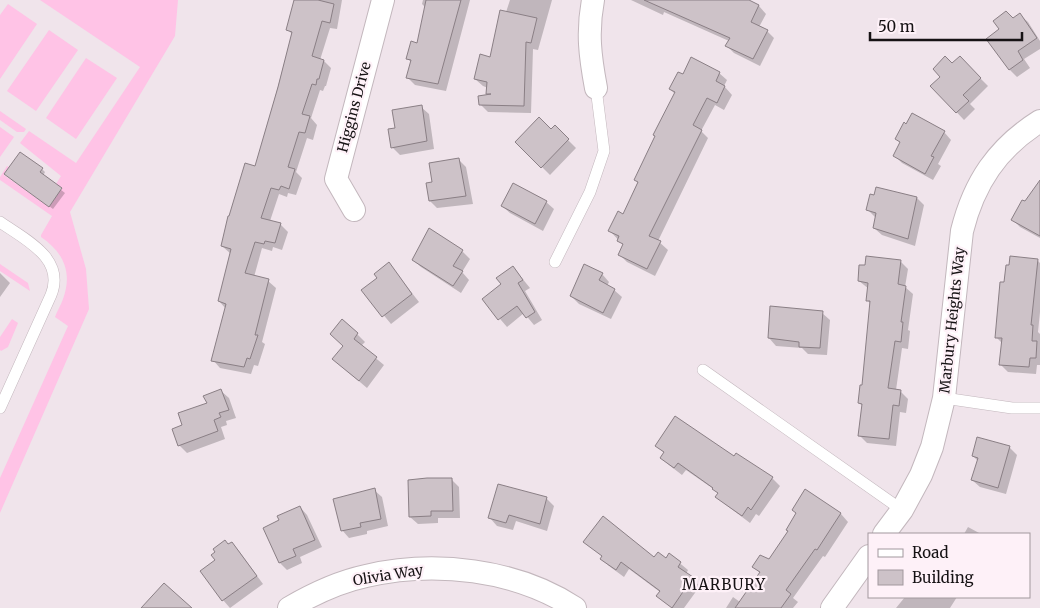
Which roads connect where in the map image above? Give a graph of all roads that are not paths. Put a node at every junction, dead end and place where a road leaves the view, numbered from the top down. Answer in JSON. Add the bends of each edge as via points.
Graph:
{"nodes":[{"id":1,"x":383,"y":0,"type":"edge"},
{"id":2,"x":593,"y":0,"type":"edge"},
{"id":3,"x":596,"y":88,"type":"joint"},
{"id":4,"x":1040,"y":121,"type":"edge"},
{"id":5,"x":354,"y":210,"type":"dead end"},
{"id":6,"x":0,"y":222,"type":"edge"},
{"id":7,"x":555,"y":262,"type":"dead end"},
{"id":8,"x":703,"y":370,"type":"dead end"},
{"id":9,"x":944,"y":398,"type":"junction"},
{"id":10,"x":0,"y":408,"type":"edge"},
{"id":11,"x":1040,"y":408,"type":"edge"},
{"id":12,"x":902,"y":510,"type":"junction"},
{"id":13,"x":885,"y":533,"type":"edge"},
{"id":14,"x":868,"y":557,"type":"edge"},
{"id":15,"x":289,"y":608,"type":"edge"},
{"id":16,"x":575,"y":608,"type":"edge"},
{"id":17,"x":832,"y":608,"type":"edge"}],
"edges":[{"from":1,"to":5,"type":"street","name":"Higgins Drive","via":[[336,178]]},
{"from":2,"to":3,"type":"street","via":[[589,51]]},
{"from":3,"to":7,"type":"lane","via":[[604,151],[590,192]]},
{"from":4,"to":9,"type":"street","name":"Marbury Heights Way","via":[[1012,141],[994,161],[978,185],[968,210],[962,232]]},
{"from":6,"to":10,"type":"lane","via":[[46,256],[54,284],[52,295]]},
{"from":8,"to":12,"type":"lane"},
{"from":9,"to":11,"type":"lane","via":[[1012,408]]},
{"from":9,"to":12,"type":"street","name":"Marbury Heights Way","via":[[932,447]]},
{"from":12,"to":13,"type":"street","name":"Marbury Heights Way"},
{"from":14,"to":17,"type":"street"},
{"from":15,"to":16,"type":"street","name":"Olivia Way","via":[[316,593],[366,576],[431,568],[496,575],[531,586]]}]}
